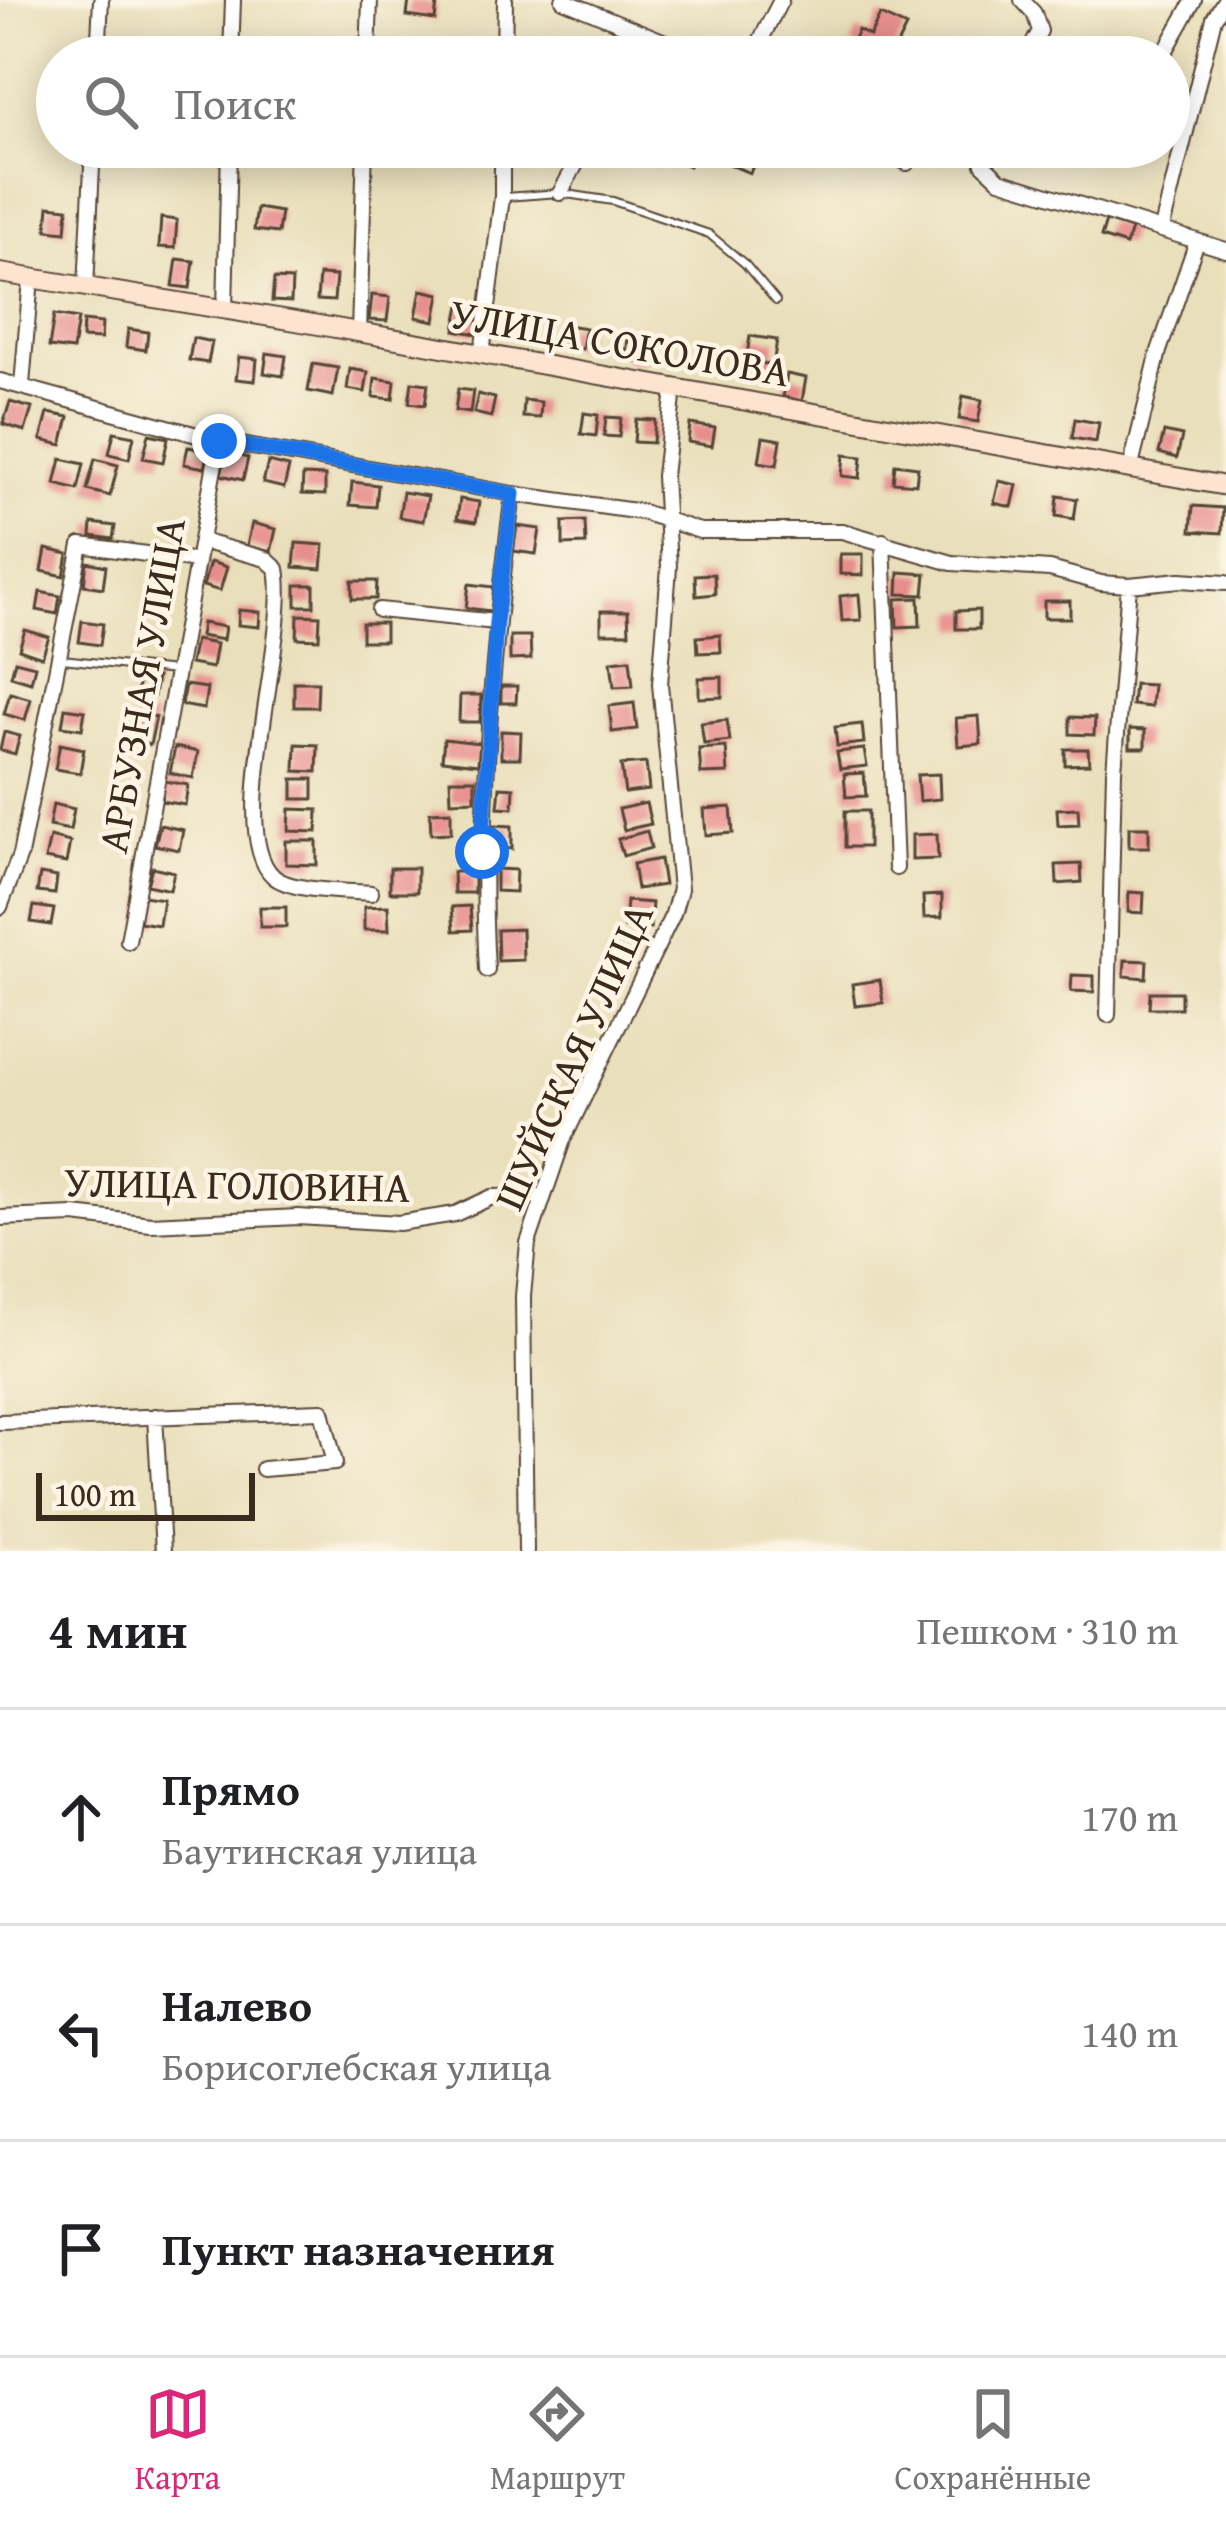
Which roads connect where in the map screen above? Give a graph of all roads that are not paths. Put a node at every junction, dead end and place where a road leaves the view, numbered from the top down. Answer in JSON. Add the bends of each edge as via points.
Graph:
{"nodes":[{"id":1,"x":101,"y":0,"type":"edge"},
{"id":2,"x":232,"y":0,"type":"edge"},
{"id":3,"x":370,"y":0,"type":"edge"},
{"id":4,"x":505,"y":0,"type":"edge"},
{"id":5,"x":563,"y":0,"type":"edge"},
{"id":6,"x":781,"y":0,"type":"edge"},
{"id":7,"x":1022,"y":0,"type":"edge"},
{"id":8,"x":1194,"y":0,"type":"edge"},
{"id":9,"x":1225,"y":0,"type":"edge"},
{"id":10,"x":99,"y":36,"type":"edge"},
{"id":11,"x":231,"y":36,"type":"edge"},
{"id":12,"x":369,"y":36,"type":"edge"},
{"id":13,"x":504,"y":36,"type":"edge"},
{"id":14,"x":651,"y":36,"type":"edge"},
{"id":15,"x":763,"y":36,"type":"edge"},
{"id":16,"x":1038,"y":36,"type":"edge"},
{"id":17,"x":1174,"y":36,"type":"edge"},
{"id":18,"x":1190,"y":115,"type":"edge"},
{"id":19,"x":92,"y":168,"type":"edge"},
{"id":20,"x":229,"y":168,"type":"edge"},
{"id":21,"x":364,"y":168,"type":"edge"},
{"id":22,"x":502,"y":168,"type":"edge"},
{"id":23,"x":574,"y":168,"type":"edge"},
{"id":24,"x":987,"y":168,"type":"edge"},
{"id":25,"x":1177,"y":168,"type":"edge"},
{"id":26,"x":560,"y":193,"type":"junction"},
{"id":27,"x":502,"y":197,"type":"junction"},
{"id":28,"x":1162,"y":228,"type":"junction"},
{"id":29,"x":1197,"y":241,"type":"junction"},
{"id":30,"x":1226,"y":250,"type":"edge"},
{"id":31,"x":0,"y":273,"type":"edge"},
{"id":32,"x":31,"y":278,"type":"junction"},
{"id":33,"x":86,"y":287,"type":"junction"},
{"id":34,"x":776,"y":301,"type":"dead end"},
{"id":35,"x":226,"y":310,"type":"junction"},
{"id":36,"x":359,"y":332,"type":"junction"},
{"id":37,"x":482,"y":354,"type":"junction"},
{"id":38,"x":0,"y":381,"type":"edge"},
{"id":39,"x":22,"y":385,"type":"junction"},
{"id":40,"x":674,"y":389,"type":"junction"},
{"id":41,"x":219,"y":441,"type":"junction"},
{"id":42,"x":1130,"y":470,"type":"junction"},
{"id":43,"x":1226,"y":486,"type":"edge"},
{"id":44,"x":513,"y":494,"type":"junction"},
{"id":45,"x":664,"y":518,"type":"junction"},
{"id":46,"x":201,"y":541,"type":"junction"},
{"id":47,"x":883,"y":541,"type":"junction"},
{"id":48,"x":197,"y":561,"type":"junction"},
{"id":49,"x":1226,"y":583,"type":"edge"},
{"id":50,"x":1129,"y":585,"type":"junction"},
{"id":51,"x":379,"y":610,"type":"dead end"},
{"id":52,"x":496,"y":622,"type":"junction"},
{"id":53,"x":59,"y":658,"type":"junction"},
{"id":54,"x":177,"y":671,"type":"junction"},
{"id":55,"x":896,"y":868,"type":"dead end"},
{"id":56,"x":371,"y":893,"type":"dead end"},
{"id":57,"x":0,"y":907,"type":"edge"},
{"id":58,"x":128,"y":941,"type":"dead end"},
{"id":59,"x":487,"y":970,"type":"dead end"},
{"id":60,"x":1108,"y":1015,"type":"dead end"},
{"id":61,"x":542,"y":1196,"type":"junction"},
{"id":62,"x":0,"y":1217,"type":"edge"},
{"id":63,"x":155,"y":1416,"type":"junction"},
{"id":64,"x":0,"y":1423,"type":"edge"},
{"id":65,"x":263,"y":1469,"type":"dead end"},
{"id":66,"x":163,"y":1551,"type":"edge"},
{"id":67,"x":526,"y":1551,"type":"edge"}],
"edges":[{"from":1,"to":10,"type":"street"},
{"from":2,"to":11,"type":"street"},
{"from":3,"to":12,"type":"street"},
{"from":4,"to":13,"type":"street"},
{"from":5,"to":14,"type":"street"},
{"from":6,"to":15,"type":"street"},
{"from":7,"to":16,"type":"street"},
{"from":8,"to":17,"type":"street"},
{"from":9,"to":18,"type":"street"},
{"from":19,"to":33,"type":"street"},
{"from":20,"to":35,"type":"street"},
{"from":21,"to":36,"type":"street"},
{"from":22,"to":27,"type":"street"},
{"from":23,"to":26,"type":"street"},
{"from":24,"to":28,"type":"street","via":[[1000,180]]},
{"from":25,"to":28,"type":"street"},
{"from":26,"to":27,"type":"lane"},
{"from":26,"to":34,"type":"lane","via":[[710,234]]},
{"from":27,"to":37,"type":"street"},
{"from":28,"to":29,"type":"street"},
{"from":29,"to":30,"type":"street"},
{"from":29,"to":42,"type":"street"},
{"from":31,"to":32,"type":"main road","name":"УЛИЦА СОКОЛОВА"},
{"from":32,"to":33,"type":"main road","name":"УЛИЦА СОКОЛОВА"},
{"from":32,"to":39,"type":"street"},
{"from":33,"to":35,"type":"main road","name":"УЛИЦА СОКОЛОВА"},
{"from":35,"to":36,"type":"main road","name":"УЛИЦА СОКОЛОВА"},
{"from":36,"to":37,"type":"main road","name":"УЛИЦА СОКОЛОВА"},
{"from":37,"to":40,"type":"main road","name":"УЛИЦА СОКОЛОВА"},
{"from":38,"to":39,"type":"street"},
{"from":39,"to":41,"type":"street"},
{"from":40,"to":42,"type":"main road","name":"УЛИЦА СОКОЛОВА"},
{"from":40,"to":45,"type":"street","name":"ШУЙСКАЯ УЛИЦА"},
{"from":41,"to":44,"type":"street"},
{"from":41,"to":46,"type":"street","name":"АРБУЗНАЯ УЛИЦА"},
{"from":42,"to":43,"type":"main road","name":"УЛИЦА СОКОЛОВА"},
{"from":44,"to":45,"type":"street"},
{"from":44,"to":52,"type":"street"},
{"from":45,"to":47,"type":"street","via":[[700,531],[842,531]]},
{"from":45,"to":61,"type":"street","name":"ШУЙСКАЯ УЛИЦА","via":[[670,567],[660,684],[680,889]]},
{"from":46,"to":48,"type":"street","name":"АРБУЗНАЯ УЛИЦА"},
{"from":46,"to":56,"type":"street","via":[[277,568],[255,795],[264,863],[287,885]]},
{"from":47,"to":50,"type":"street","via":[[952,563],[1050,569]]},
{"from":47,"to":55,"type":"street"},
{"from":48,"to":53,"type":"street","via":[[81,545]]},
{"from":48,"to":54,"type":"street","name":"АРБУЗНАЯ УЛИЦА"},
{"from":49,"to":50,"type":"street"},
{"from":50,"to":60,"type":"street"},
{"from":51,"to":52,"type":"street"},
{"from":52,"to":59,"type":"street","via":[[483,802]]},
{"from":53,"to":54,"type":"lane"},
{"from":53,"to":57,"type":"street","via":[[20,855]]},
{"from":54,"to":58,"type":"street","name":"АРБУЗНАЯ УЛИЦА"},
{"from":61,"to":62,"type":"street","name":"УЛИЦА ГОЛОВИНА","via":[[491,1197],[454,1214],[399,1223]]},
{"from":61,"to":67,"type":"street","name":"ШУЙСКАЯ УЛИЦА","via":[[523,1296]]},
{"from":63,"to":64,"type":"street"},
{"from":63,"to":65,"type":"street","via":[[322,1411],[335,1463]]},
{"from":63,"to":66,"type":"street"}]}
